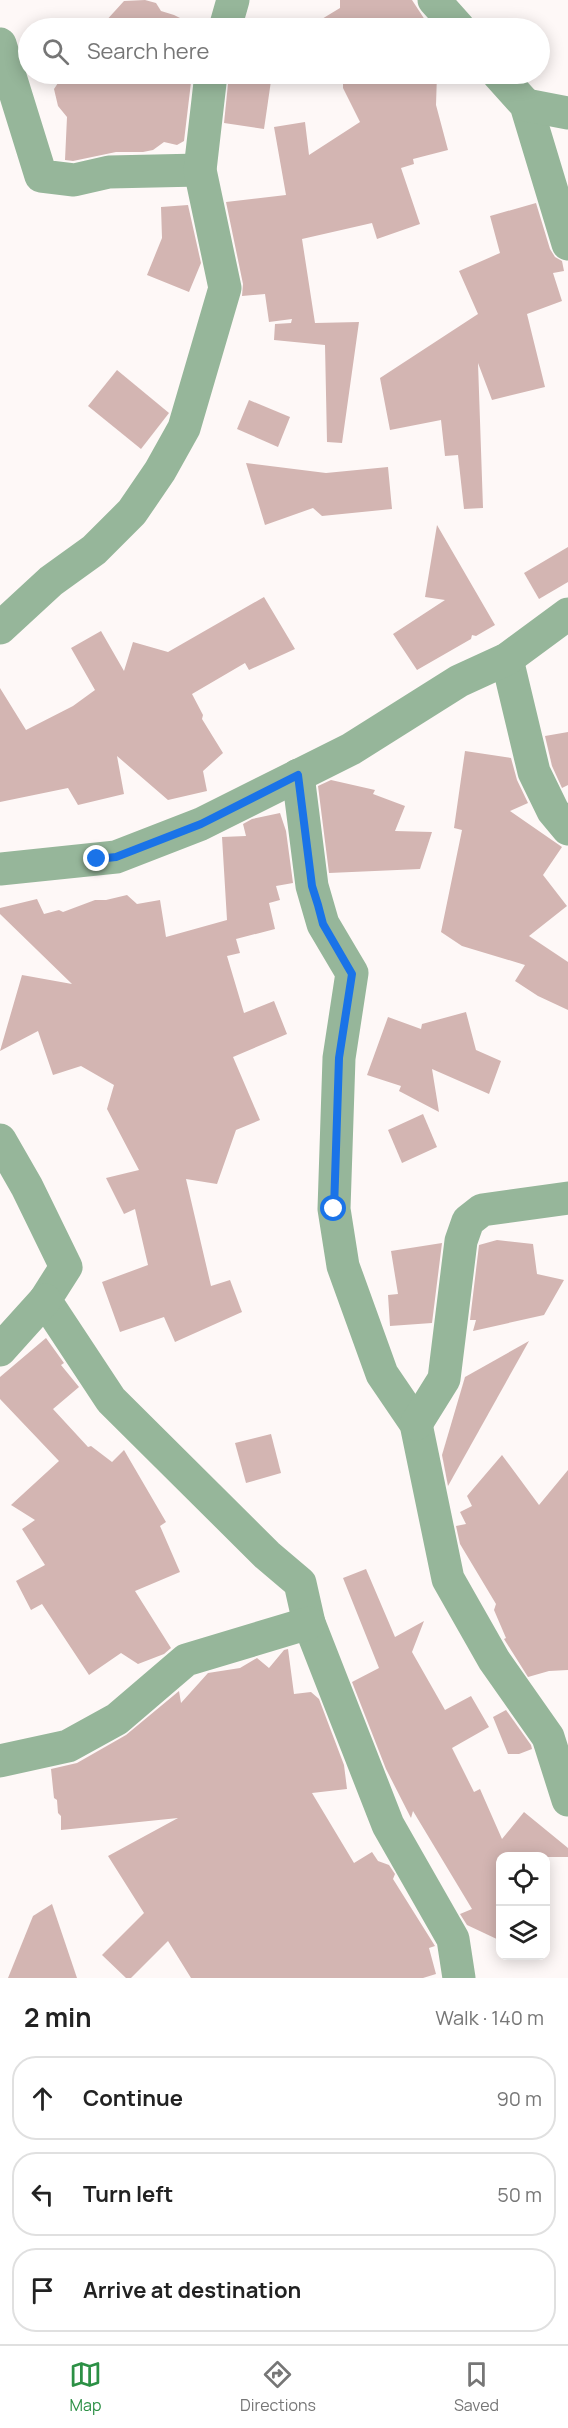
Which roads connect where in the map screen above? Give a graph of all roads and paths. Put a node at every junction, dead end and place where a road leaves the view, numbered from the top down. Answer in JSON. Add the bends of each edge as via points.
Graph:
{"nodes":[{"id":1,"x":233,"y":0,"type":"edge"},
{"id":2,"x":434,"y":0,"type":"edge"},
{"id":3,"x":228,"y":18,"type":"edge"},
{"id":4,"x":450,"y":18,"type":"edge"},
{"id":5,"x":0,"y":44,"type":"edge"},
{"id":6,"x":210,"y":84,"type":"edge"},
{"id":7,"x":507,"y":84,"type":"edge"},
{"id":8,"x":526,"y":105,"type":"junction"},
{"id":9,"x":568,"y":113,"type":"edge"},
{"id":10,"x":200,"y":170,"type":"junction"},
{"id":11,"x":568,"y":244,"type":"edge"},
{"id":12,"x":568,"y":614,"type":"edge"},
{"id":13,"x":0,"y":628,"type":"edge"},
{"id":14,"x":507,"y":659,"type":"junction"},
{"id":15,"x":298,"y":775,"type":"junction"},
{"id":16,"x":568,"y":829,"type":"edge"},
{"id":17,"x":0,"y":869,"type":"edge"},
{"id":18,"x":0,"y":1140,"type":"edge"},
{"id":19,"x":568,"y":1198,"type":"edge"},
{"id":20,"x":45,"y":1300,"type":"junction"},
{"id":21,"x":0,"y":1350,"type":"edge"},
{"id":22,"x":416,"y":1424,"type":"junction"},
{"id":23,"x":309,"y":1623,"type":"junction"},
{"id":24,"x":0,"y":1761,"type":"edge"},
{"id":25,"x":568,"y":1800,"type":"edge"},
{"id":26,"x":459,"y":1978,"type":"edge"}],
"edges":[{"from":1,"to":3,"type":"street"},
{"from":2,"to":4,"type":"street"},
{"from":5,"to":10,"type":"street","via":[[41,176],[74,180],[109,172]]},
{"from":6,"to":10,"type":"street"},
{"from":7,"to":8,"type":"street"},
{"from":8,"to":9,"type":"street"},
{"from":8,"to":11,"type":"street"},
{"from":10,"to":13,"type":"street","via":[[225,288],[184,428],[132,512],[94,550],[51,581]]},
{"from":12,"to":14,"type":"street"},
{"from":14,"to":15,"type":"street","via":[[459,681],[351,749]]},
{"from":14,"to":16,"type":"street","via":[[534,772],[553,811]]},
{"from":15,"to":17,"type":"street","via":[[201,824],[116,857]]},
{"from":15,"to":22,"type":"street","via":[[312,886],[323,924],[352,974],[339,1058],[334,1209],[343,1266],[382,1374]]},
{"from":18,"to":20,"type":"street","via":[[66,1267]]},
{"from":19,"to":22,"type":"street","via":[[482,1210],[468,1221],[461,1241],[444,1379]]},
{"from":20,"to":21,"type":"street"},
{"from":20,"to":23,"type":"street","via":[[111,1400],[300,1584]]},
{"from":22,"to":25,"type":"street","via":[[448,1579],[494,1660],[548,1737]]},
{"from":23,"to":24,"type":"street","via":[[186,1660],[117,1719],[68,1746]]},
{"from":23,"to":26,"type":"street","via":[[388,1825],[453,1939]]}]}
